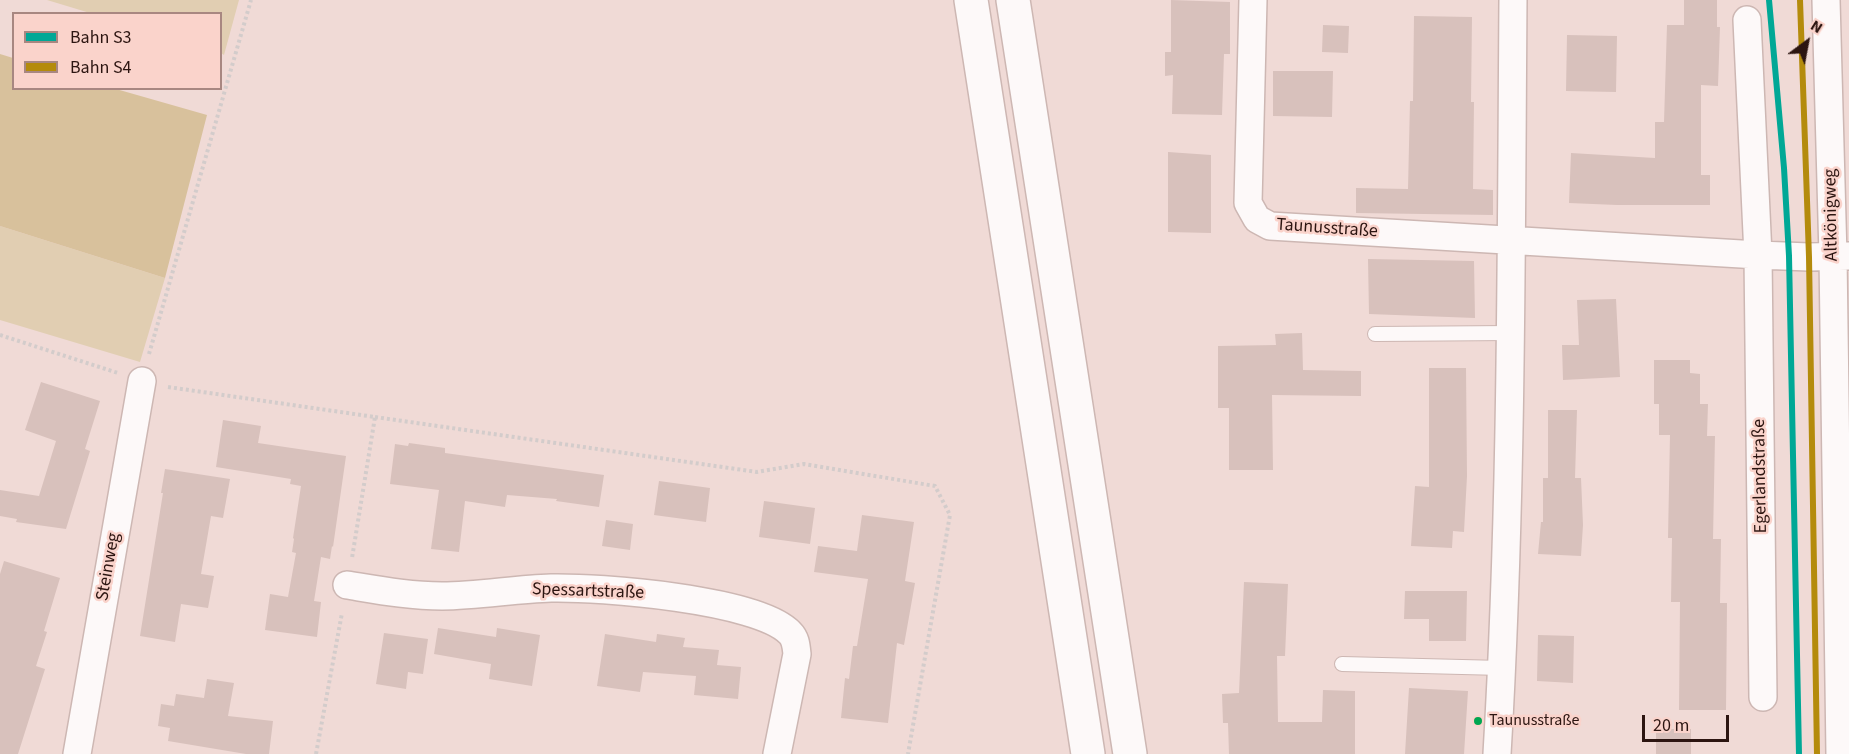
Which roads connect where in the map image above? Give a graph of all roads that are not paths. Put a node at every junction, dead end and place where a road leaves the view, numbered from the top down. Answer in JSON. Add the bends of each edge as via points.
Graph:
{"nodes":[{"id":1,"x":970,"y":0,"type":"edge"},
{"id":2,"x":1013,"y":0,"type":"edge"},
{"id":3,"x":1253,"y":0,"type":"edge"},
{"id":4,"x":1513,"y":0,"type":"edge"},
{"id":5,"x":1826,"y":0,"type":"edge"},
{"id":6,"x":1747,"y":20,"type":"dead end"},
{"id":7,"x":1511,"y":240,"type":"junction"},
{"id":8,"x":1758,"y":255,"type":"junction"},
{"id":9,"x":1841,"y":256,"type":"edge"},
{"id":10,"x":1511,"y":333,"type":"junction"},
{"id":11,"x":1376,"y":334,"type":"dead end"},
{"id":12,"x":142,"y":381,"type":"road end"},
{"id":13,"x":347,"y":585,"type":"road end"},
{"id":14,"x":1342,"y":664,"type":"dead end"},
{"id":15,"x":1502,"y":668,"type":"junction"},
{"id":16,"x":1763,"y":697,"type":"dead end"},
{"id":17,"x":77,"y":754,"type":"edge"},
{"id":18,"x":777,"y":754,"type":"edge"},
{"id":19,"x":1088,"y":754,"type":"edge"},
{"id":20,"x":1130,"y":754,"type":"edge"},
{"id":21,"x":1497,"y":754,"type":"edge"},
{"id":22,"x":1840,"y":754,"type":"edge"}],
"edges":[{"from":1,"to":19,"type":"highway"},
{"from":2,"to":20,"type":"highway"},
{"from":3,"to":7,"type":"street","name":"Taunusstraße","via":[[1248,202],[1257,219],[1270,226]]},
{"from":4,"to":7,"type":"street"},
{"from":5,"to":9,"type":"street","name":"Altkönigweg"},
{"from":6,"to":8,"type":"street"},
{"from":7,"to":8,"type":"street","name":"Taunusstraße"},
{"from":7,"to":10,"type":"street"},
{"from":8,"to":9,"type":"street","name":"Taunusstraße"},
{"from":8,"to":16,"type":"street","name":"Egerlandstraße"},
{"from":9,"to":22,"type":"street","name":"Altkönigweg"},
{"from":10,"to":11,"type":"lane"},
{"from":10,"to":15,"type":"street"},
{"from":12,"to":17,"type":"street","name":"Steinweg"},
{"from":13,"to":18,"type":"street","name":"Spessartstraße","via":[[442,596],[552,588],[633,592],[691,599],[766,617],[795,639],[797,654]]},
{"from":14,"to":15,"type":"lane"},
{"from":15,"to":21,"type":"street"}]}
